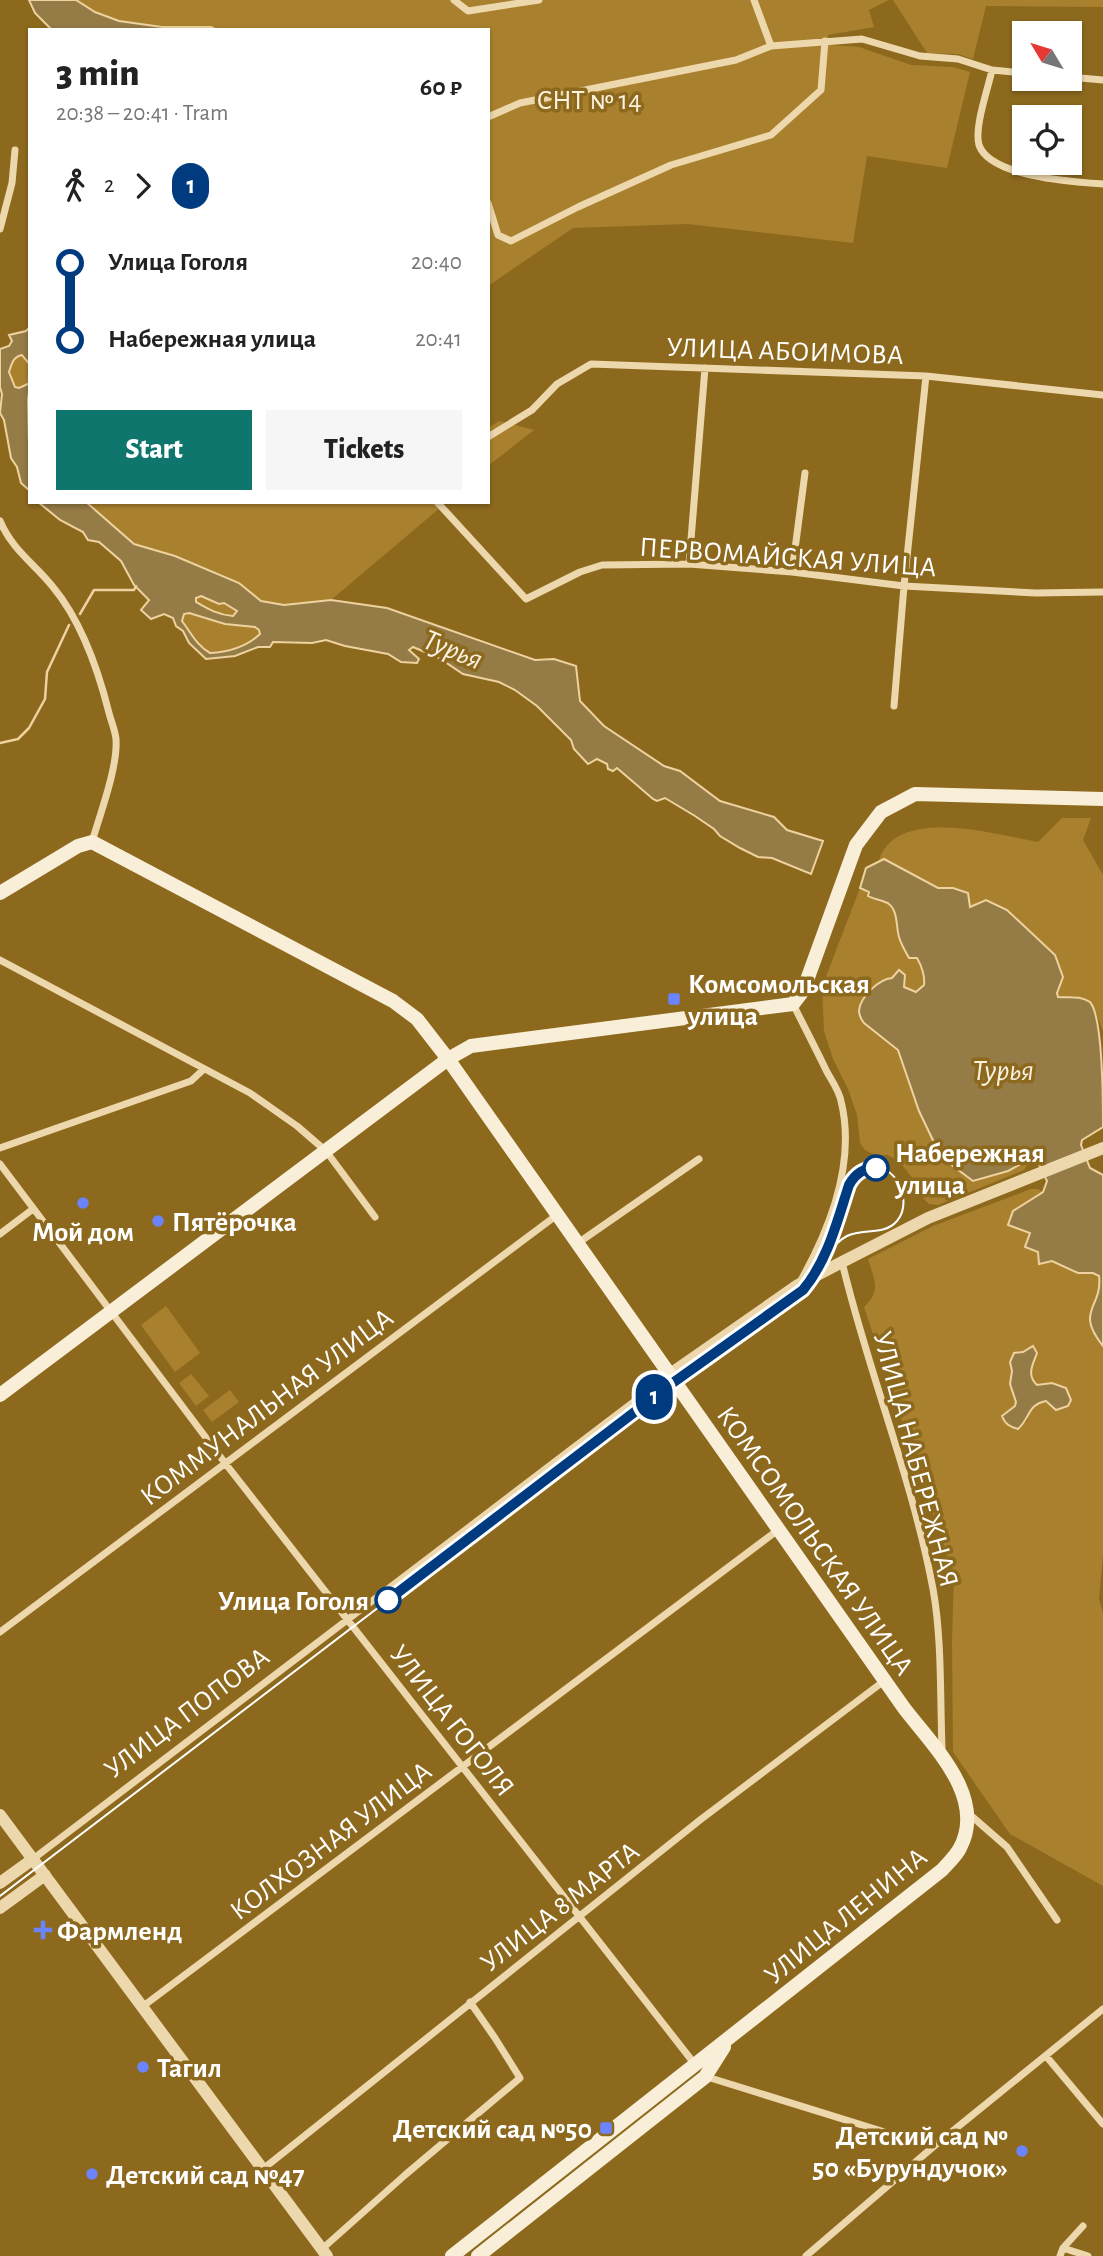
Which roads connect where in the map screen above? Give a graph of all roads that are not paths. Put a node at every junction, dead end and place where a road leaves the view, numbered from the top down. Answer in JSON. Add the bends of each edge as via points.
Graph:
{"nodes":[{"id":1,"x":454,"y":0,"type":"edge"},
{"id":2,"x":539,"y":0,"type":"edge"},
{"id":3,"x":754,"y":0,"type":"edge"},
{"id":4,"x":825,"y":41,"type":"junction"},
{"id":5,"x":771,"y":47,"type":"junction"},
{"id":6,"x":992,"y":71,"type":"junction"},
{"id":7,"x":1012,"y":72,"type":"edge"},
{"id":8,"x":1082,"y":78,"type":"edge"},
{"id":9,"x":1103,"y":80,"type":"edge"},
{"id":10,"x":490,"y":116,"type":"edge"},
{"id":11,"x":15,"y":150,"type":"dead end"},
{"id":12,"x":1103,"y":184,"type":"edge"},
{"id":13,"x":490,"y":209,"type":"edge"},
{"id":14,"x":0,"y":229,"type":"edge"},
{"id":15,"x":705,"y":368,"type":"junction"},
{"id":16,"x":926,"y":376,"type":"junction"},
{"id":17,"x":1103,"y":395,"type":"edge"},
{"id":18,"x":490,"y":436,"type":"edge"},
{"id":19,"x":805,"y":473,"type":"dead end"},
{"id":20,"x":439,"y":504,"type":"edge"},
{"id":21,"x":0,"y":521,"type":"edge"},
{"id":22,"x":689,"y":564,"type":"junction"},
{"id":23,"x":792,"y":572,"type":"junction"},
{"id":24,"x":904,"y":586,"type":"junction"},
{"id":25,"x":1103,"y":592,"type":"edge"},
{"id":26,"x":894,"y":706,"type":"dead end"},
{"id":27,"x":1103,"y":799,"type":"edge"},
{"id":28,"x":92,"y":842,"type":"junction"},
{"id":29,"x":0,"y":893,"type":"edge"},
{"id":30,"x":0,"y":960,"type":"edge"},
{"id":31,"x":793,"y":1004,"type":"junction"},
{"id":32,"x":448,"y":1059,"type":"junction"},
{"id":33,"x":204,"y":1069,"type":"junction"},
{"id":34,"x":0,"y":1148,"type":"edge"},
{"id":35,"x":1100,"y":1149,"type":"edge"},
{"id":36,"x":326,"y":1151,"type":"junction"},
{"id":37,"x":699,"y":1159,"type":"dead end"},
{"id":38,"x":0,"y":1164,"type":"edge"},
{"id":39,"x":33,"y":1209,"type":"junction"},
{"id":40,"x":557,"y":1215,"type":"junction"},
{"id":41,"x":375,"y":1217,"type":"dead end"},
{"id":42,"x":0,"y":1234,"type":"edge"},
{"id":43,"x":577,"y":1243,"type":"junction"},
{"id":44,"x":842,"y":1262,"type":"junction"},
{"id":45,"x":798,"y":1285,"type":"junction"},
{"id":46,"x":111,"y":1312,"type":"junction"},
{"id":47,"x":669,"y":1375,"type":"junction"},
{"id":48,"x":0,"y":1395,"type":"edge"},
{"id":49,"x":225,"y":1463,"type":"junction"},
{"id":50,"x":778,"y":1530,"type":"junction"},
{"id":51,"x":347,"y":1620,"type":"junction"},
{"id":52,"x":0,"y":1632,"type":"edge"},
{"id":53,"x":884,"y":1680,"type":"junction"},
{"id":54,"x":939,"y":1753,"type":"junction"},
{"id":55,"x":463,"y":1767,"type":"junction"},
{"id":56,"x":967,"y":1812,"type":"junction"},
{"id":57,"x":0,"y":1815,"type":"edge"},
{"id":58,"x":33,"y":1859,"type":"junction"},
{"id":59,"x":45,"y":1875,"type":"junction"},
{"id":60,"x":0,"y":1883,"type":"edge"},
{"id":61,"x":0,"y":1908,"type":"edge"},
{"id":62,"x":580,"y":1917,"type":"junction"},
{"id":63,"x":1057,"y":1920,"type":"dead end"},
{"id":64,"x":470,"y":2002,"type":"junction"},
{"id":65,"x":142,"y":2007,"type":"junction"},
{"id":66,"x":1103,"y":2009,"type":"edge"},
{"id":67,"x":728,"y":2039,"type":"junction"},
{"id":68,"x":1046,"y":2056,"type":"junction"},
{"id":69,"x":696,"y":2065,"type":"junction"},
{"id":70,"x":705,"y":2077,"type":"junction"},
{"id":71,"x":1103,"y":2124,"type":"edge"},
{"id":72,"x":933,"y":2147,"type":"junction"},
{"id":73,"x":262,"y":2169,"type":"junction"},
{"id":74,"x":1083,"y":2225,"type":"dead end"},
{"id":75,"x":1061,"y":2252,"type":"edge"},
{"id":76,"x":325,"y":2253,"type":"edge"},
{"id":77,"x":452,"y":2256,"type":"edge"},
{"id":78,"x":478,"y":2256,"type":"edge"},
{"id":79,"x":806,"y":2256,"type":"edge"},
{"id":80,"x":1088,"y":2256,"type":"edge"}],
"edges":[{"from":1,"to":2,"type":"street","via":[[468,11]]},
{"from":3,"to":5,"type":"street"},
{"from":4,"to":5,"type":"street"},
{"from":4,"to":6,"type":"street","via":[[862,39],[920,56],[958,59]]},
{"from":4,"to":13,"type":"street","via":[[821,90],[771,135],[671,165],[511,241],[499,235]]},
{"from":5,"to":10,"type":"street","via":[[736,60],[520,103]]},
{"from":6,"to":7,"type":"street"},
{"from":6,"to":12,"type":"street","via":[[978,128],[979,144],[988,158],[1020,172]]},
{"from":8,"to":9,"type":"street"},
{"from":11,"to":14,"type":"street"},
{"from":15,"to":16,"type":"street","name":"УЛИЦА АБОИМОВА"},
{"from":15,"to":18,"type":"street","name":"УЛИЦА АБОИМОВА","via":[[591,364]]},
{"from":15,"to":22,"type":"street"},
{"from":16,"to":17,"type":"street","name":"УЛИЦА АБОИМОВА"},
{"from":16,"to":24,"type":"street"},
{"from":19,"to":23,"type":"street"},
{"from":20,"to":22,"type":"street","name":"ПЕРВОМАЙСКАЯ УЛИЦА","via":[[526,599],[602,565]]},
{"from":21,"to":28,"type":"street","via":[[23,557],[62,599],[101,679],[116,738]]},
{"from":22,"to":23,"type":"street","name":"ПЕРВОМАЙСКАЯ УЛИЦА"},
{"from":23,"to":24,"type":"street","name":"ПЕРВОМАЙСКАЯ УЛИЦА"},
{"from":24,"to":25,"type":"street","name":"ПЕРВОМАЙСКАЯ УЛИЦА"},
{"from":24,"to":26,"type":"street"},
{"from":27,"to":31,"type":"main road","via":[[915,794],[881,812],[856,845],[803,991]]},
{"from":28,"to":29,"type":"main road"},
{"from":28,"to":32,"type":"main road","name":"КОМСОМОЛЬСКАЯ УЛИЦА","via":[[393,1001],[417,1019]]},
{"from":30,"to":33,"type":"street"},
{"from":31,"to":32,"type":"main road","via":[[471,1046]]},
{"from":31,"to":45,"type":"street","via":[[841,1098],[847,1135],[832,1210],[818,1250]]},
{"from":32,"to":36,"type":"main road"},
{"from":32,"to":40,"type":"main road","name":"КОМСОМОЛЬСКАЯ УЛИЦА"},
{"from":33,"to":34,"type":"street","via":[[191,1081]]},
{"from":33,"to":36,"type":"street","via":[[250,1093]]},
{"from":35,"to":44,"type":"street","via":[[928,1218]]},
{"from":36,"to":41,"type":"street"},
{"from":36,"to":46,"type":"main road"},
{"from":37,"to":43,"type":"street"},
{"from":38,"to":39,"type":"street","name":"УЛИЦА ГОГОЛЯ"},
{"from":39,"to":42,"type":"street"},
{"from":39,"to":46,"type":"street","name":"УЛИЦА ГОГОЛЯ"},
{"from":40,"to":43,"type":"main road","name":"КОМСОМОЛЬСКАЯ УЛИЦА"},
{"from":40,"to":49,"type":"street","name":"КОММУНАЛЬНАЯ УЛИЦА"},
{"from":43,"to":47,"type":"main road","name":"КОМСОМОЛЬСКАЯ УЛИЦА"},
{"from":44,"to":45,"type":"street"},
{"from":44,"to":54,"type":"street","name":"УЛИЦА НАБЕРЕЖНАЯ","via":[[933,1588]]},
{"from":45,"to":47,"type":"street"},
{"from":46,"to":48,"type":"main road"},
{"from":46,"to":49,"type":"street","name":"УЛИЦА ГОГОЛЯ"},
{"from":47,"to":50,"type":"main road","name":"КОМСОМОЛЬСКАЯ УЛИЦА"},
{"from":47,"to":51,"type":"street","name":"УЛИЦА ПОПОВА"},
{"from":49,"to":51,"type":"street","name":"УЛИЦА ГОГОЛЯ"},
{"from":49,"to":52,"type":"street","name":"КОММУНАЛЬНАЯ УЛИЦА"},
{"from":50,"to":53,"type":"main road","name":"КОМСОМОЛЬСКАЯ УЛИЦА"},
{"from":50,"to":55,"type":"street","name":"КОЛХОЗНАЯ УЛИЦА"},
{"from":51,"to":55,"type":"street","name":"УЛИЦА ГОГОЛЯ"},
{"from":51,"to":58,"type":"street","name":"УЛИЦА ПОПОВА"},
{"from":53,"to":54,"type":"main road","name":"КОМСОМОЛЬСКАЯ УЛИЦА"},
{"from":53,"to":62,"type":"street","name":"УЛИЦА 8 МАРТА"},
{"from":54,"to":56,"type":"main road","name":"КОМСОМОЛЬСКАЯ УЛИЦА","via":[[954,1775]]},
{"from":55,"to":62,"type":"street","name":"УЛИЦА ГОГОЛЯ"},
{"from":55,"to":65,"type":"street","name":"КОЛХОЗНАЯ УЛИЦА"},
{"from":56,"to":63,"type":"street","via":[[1007,1847]]},
{"from":56,"to":67,"type":"main road","name":"УЛИЦА ЛЕНИНА","via":[[959,1850],[942,1870]]},
{"from":57,"to":58,"type":"street"},
{"from":58,"to":59,"type":"street"},
{"from":58,"to":60,"type":"street","name":"УЛИЦА ПОПОВА"},
{"from":59,"to":61,"type":"street"},
{"from":59,"to":65,"type":"street"},
{"from":62,"to":64,"type":"street","name":"УЛИЦА 8 МАРТА"},
{"from":62,"to":69,"type":"street","name":"УЛИЦА ГОГОЛЯ"},
{"from":64,"to":73,"type":"street","name":"УЛИЦА 8 МАРТА"},
{"from":64,"to":76,"type":"street","via":[[520,2078],[405,2175]]},
{"from":65,"to":73,"type":"street"},
{"from":66,"to":68,"type":"street"},
{"from":67,"to":69,"type":"main road","name":"УЛИЦА ЛЕНИНА"},
{"from":67,"to":70,"type":"main road","name":"УЛИЦА ЛЕНИНА"},
{"from":68,"to":71,"type":"street"},
{"from":68,"to":72,"type":"street"},
{"from":69,"to":70,"type":"street","name":"УЛИЦА ГОГОЛЯ"},
{"from":69,"to":77,"type":"main road","name":"УЛИЦА ЛЕНИНА"},
{"from":70,"to":72,"type":"street"},
{"from":70,"to":78,"type":"main road","name":"УЛИЦА ЛЕНИНА"},
{"from":72,"to":79,"type":"street"},
{"from":73,"to":76,"type":"street"},
{"from":74,"to":75,"type":"street"},
{"from":75,"to":80,"type":"street"}]}
